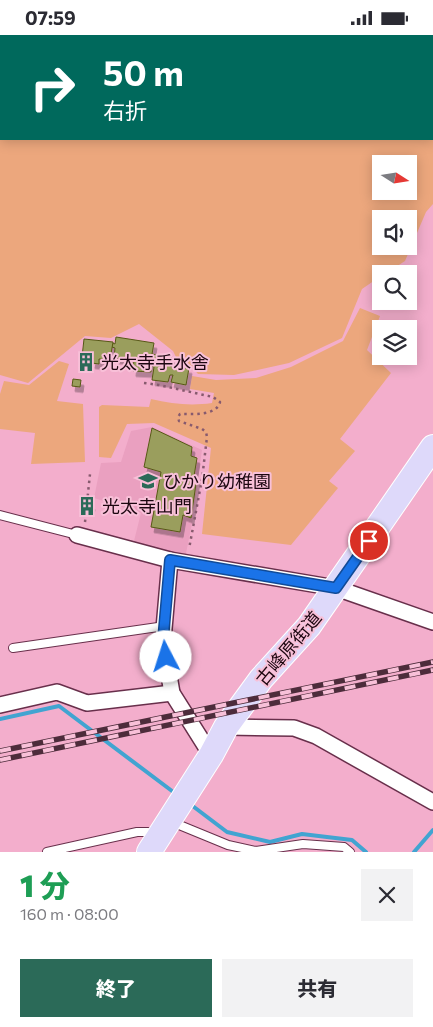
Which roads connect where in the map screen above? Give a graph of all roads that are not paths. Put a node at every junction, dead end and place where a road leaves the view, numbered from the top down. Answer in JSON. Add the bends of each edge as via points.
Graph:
{"nodes":[{"id":1,"x":433,"y":447,"type":"edge"},
{"id":2,"x":0,"y":515,"type":"edge"},
{"id":3,"x":81,"y":531,"type":"joint"},
{"id":4,"x":170,"y":560,"type":"junction"},
{"id":5,"x":336,"y":588,"type":"junction"},
{"id":6,"x":433,"y":622,"type":"edge"},
{"id":7,"x":165,"y":626,"type":"junction"},
{"id":8,"x":13,"y":648,"type":"dead end"},
{"id":9,"x":172,"y":693,"type":"junction"},
{"id":10,"x":0,"y":705,"type":"edge"},
{"id":11,"x":226,"y":727,"type":"junction"},
{"id":12,"x":211,"y":755,"type":"junction"},
{"id":13,"x":433,"y":802,"type":"edge"},
{"id":14,"x":158,"y":836,"type":"edge"},
{"id":15,"x":82,"y":848,"type":"edge"},
{"id":16,"x":47,"y":852,"type":"edge"},
{"id":17,"x":350,"y":852,"type":"edge"}],
"edges":[{"from":1,"to":5,"type":"main road","name":"古峰原街道"},
{"from":2,"to":3,"type":"lane"},
{"from":3,"to":4,"type":"street"},
{"from":4,"to":5,"type":"street"},
{"from":4,"to":7,"type":"street"},
{"from":5,"to":6,"type":"street"},
{"from":5,"to":11,"type":"main road","name":"古峰原街道"},
{"from":7,"to":8,"type":"lane"},
{"from":7,"to":9,"type":"street","via":[[163,640]]},
{"from":9,"to":10,"type":"street","via":[[87,703],[57,692]]},
{"from":9,"to":12,"type":"street"},
{"from":11,"to":12,"type":"main road","name":"古峰原街道"},
{"from":11,"to":13,"type":"street","via":[[294,728],[316,736]]},
{"from":12,"to":14,"type":"main road","name":"古峰原街道"},
{"from":14,"to":15,"type":"lane","via":[[148,832],[137,833]]},
{"from":14,"to":17,"type":"lane","via":[[256,851],[304,844],[344,847]]},
{"from":15,"to":16,"type":"lane"}]}
